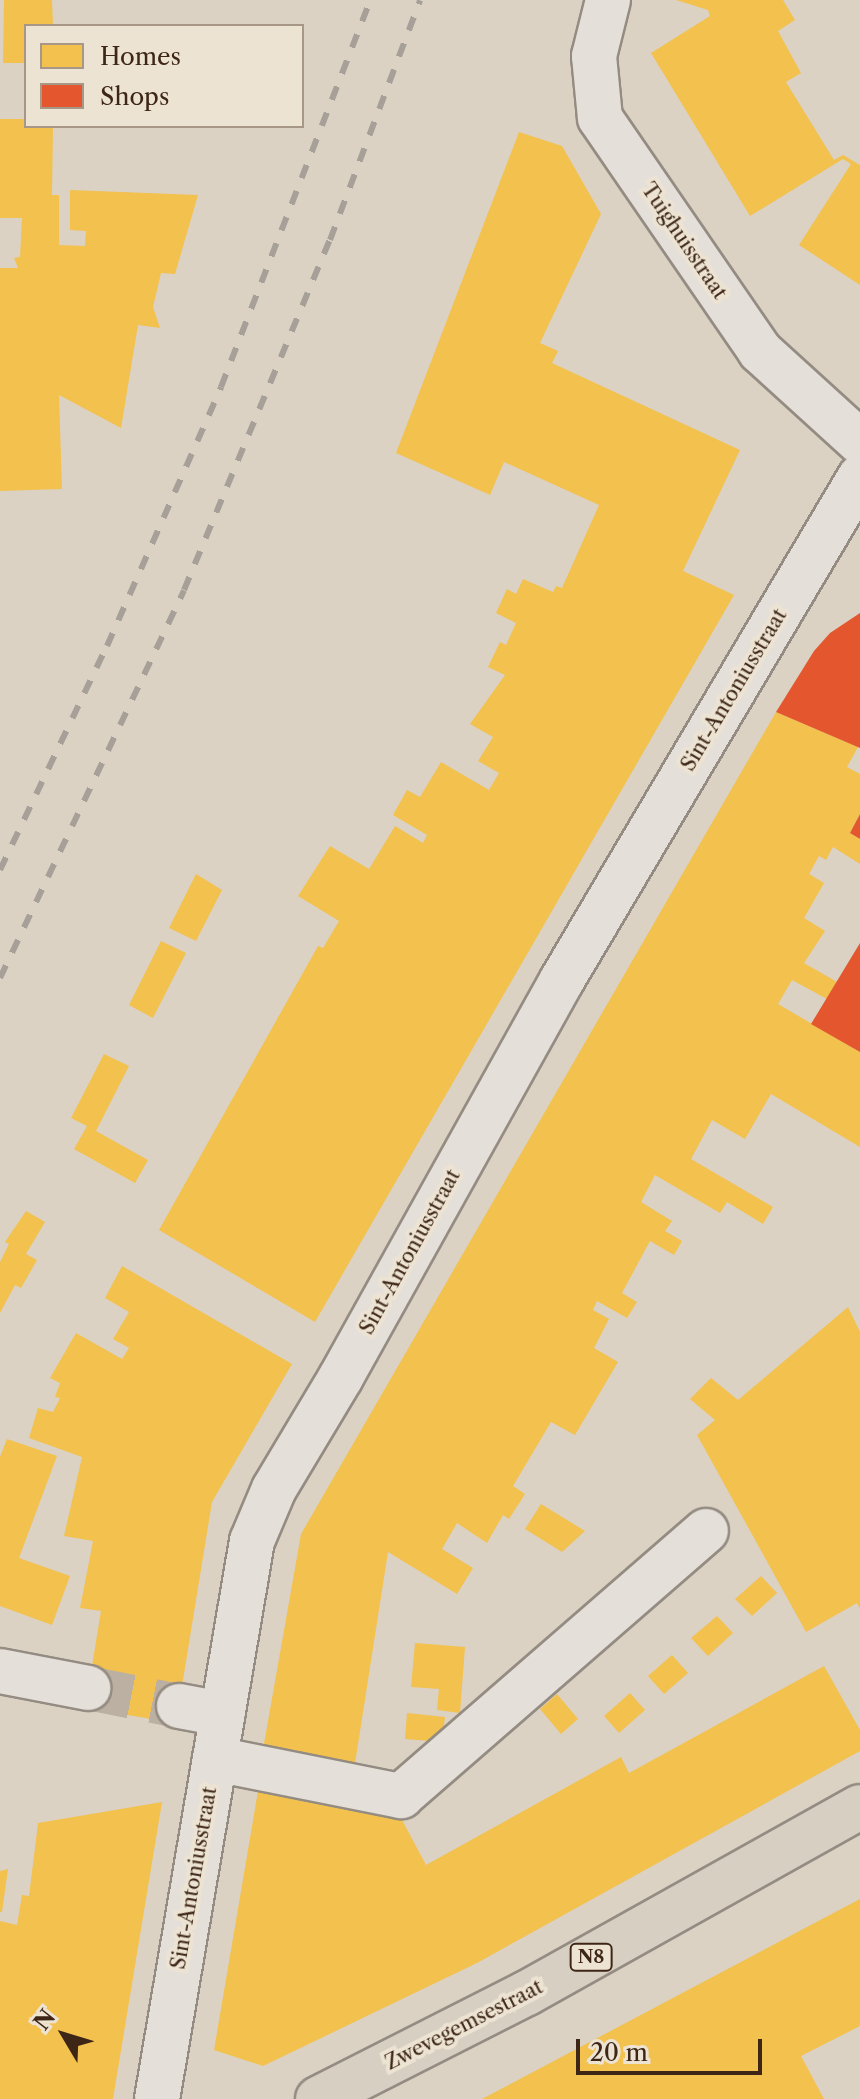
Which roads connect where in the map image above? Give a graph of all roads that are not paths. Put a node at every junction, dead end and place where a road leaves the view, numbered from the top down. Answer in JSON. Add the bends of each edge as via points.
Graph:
{"nodes":[{"id":1,"x":608,"y":0,"type":"edge"},
{"id":2,"x":860,"y":442,"type":"edge"},
{"id":3,"x":860,"y":477,"type":"edge"},
{"id":4,"x":706,"y":1531,"type":"dead end"},
{"id":5,"x":0,"y":1671,"type":"edge"},
{"id":6,"x":88,"y":1688,"type":"tunnel mouth"},
{"id":7,"x":179,"y":1706,"type":"tunnel mouth"},
{"id":8,"x":222,"y":1714,"type":"junction"},
{"id":9,"x":215,"y":1759,"type":"junction"},
{"id":10,"x":860,"y":1807,"type":"edge"},
{"id":11,"x":157,"y":2099,"type":"edge"},
{"id":12,"x":318,"y":2099,"type":"edge"}],
"edges":[{"from":1,"to":2,"type":"street","name":"Tuighuisstraat","via":[[594,56],[600,118],[760,351]]},
{"from":3,"to":8,"type":"street","name":"Sint-Antoniusstraat","via":[[562,980],[274,1489],[252,1541]]},
{"from":4,"to":9,"type":"street","via":[[401,1796]]},
{"from":5,"to":6,"type":"street"},
{"from":7,"to":8,"type":"street"},
{"from":8,"to":9,"type":"street","name":"Sint-Antoniusstraat"},
{"from":9,"to":11,"type":"street","name":"Sint-Antoniusstraat"},
{"from":10,"to":12,"type":"main road","name":"Zwevegemsestraat","number":"N8","via":[[527,1993]]}]}
